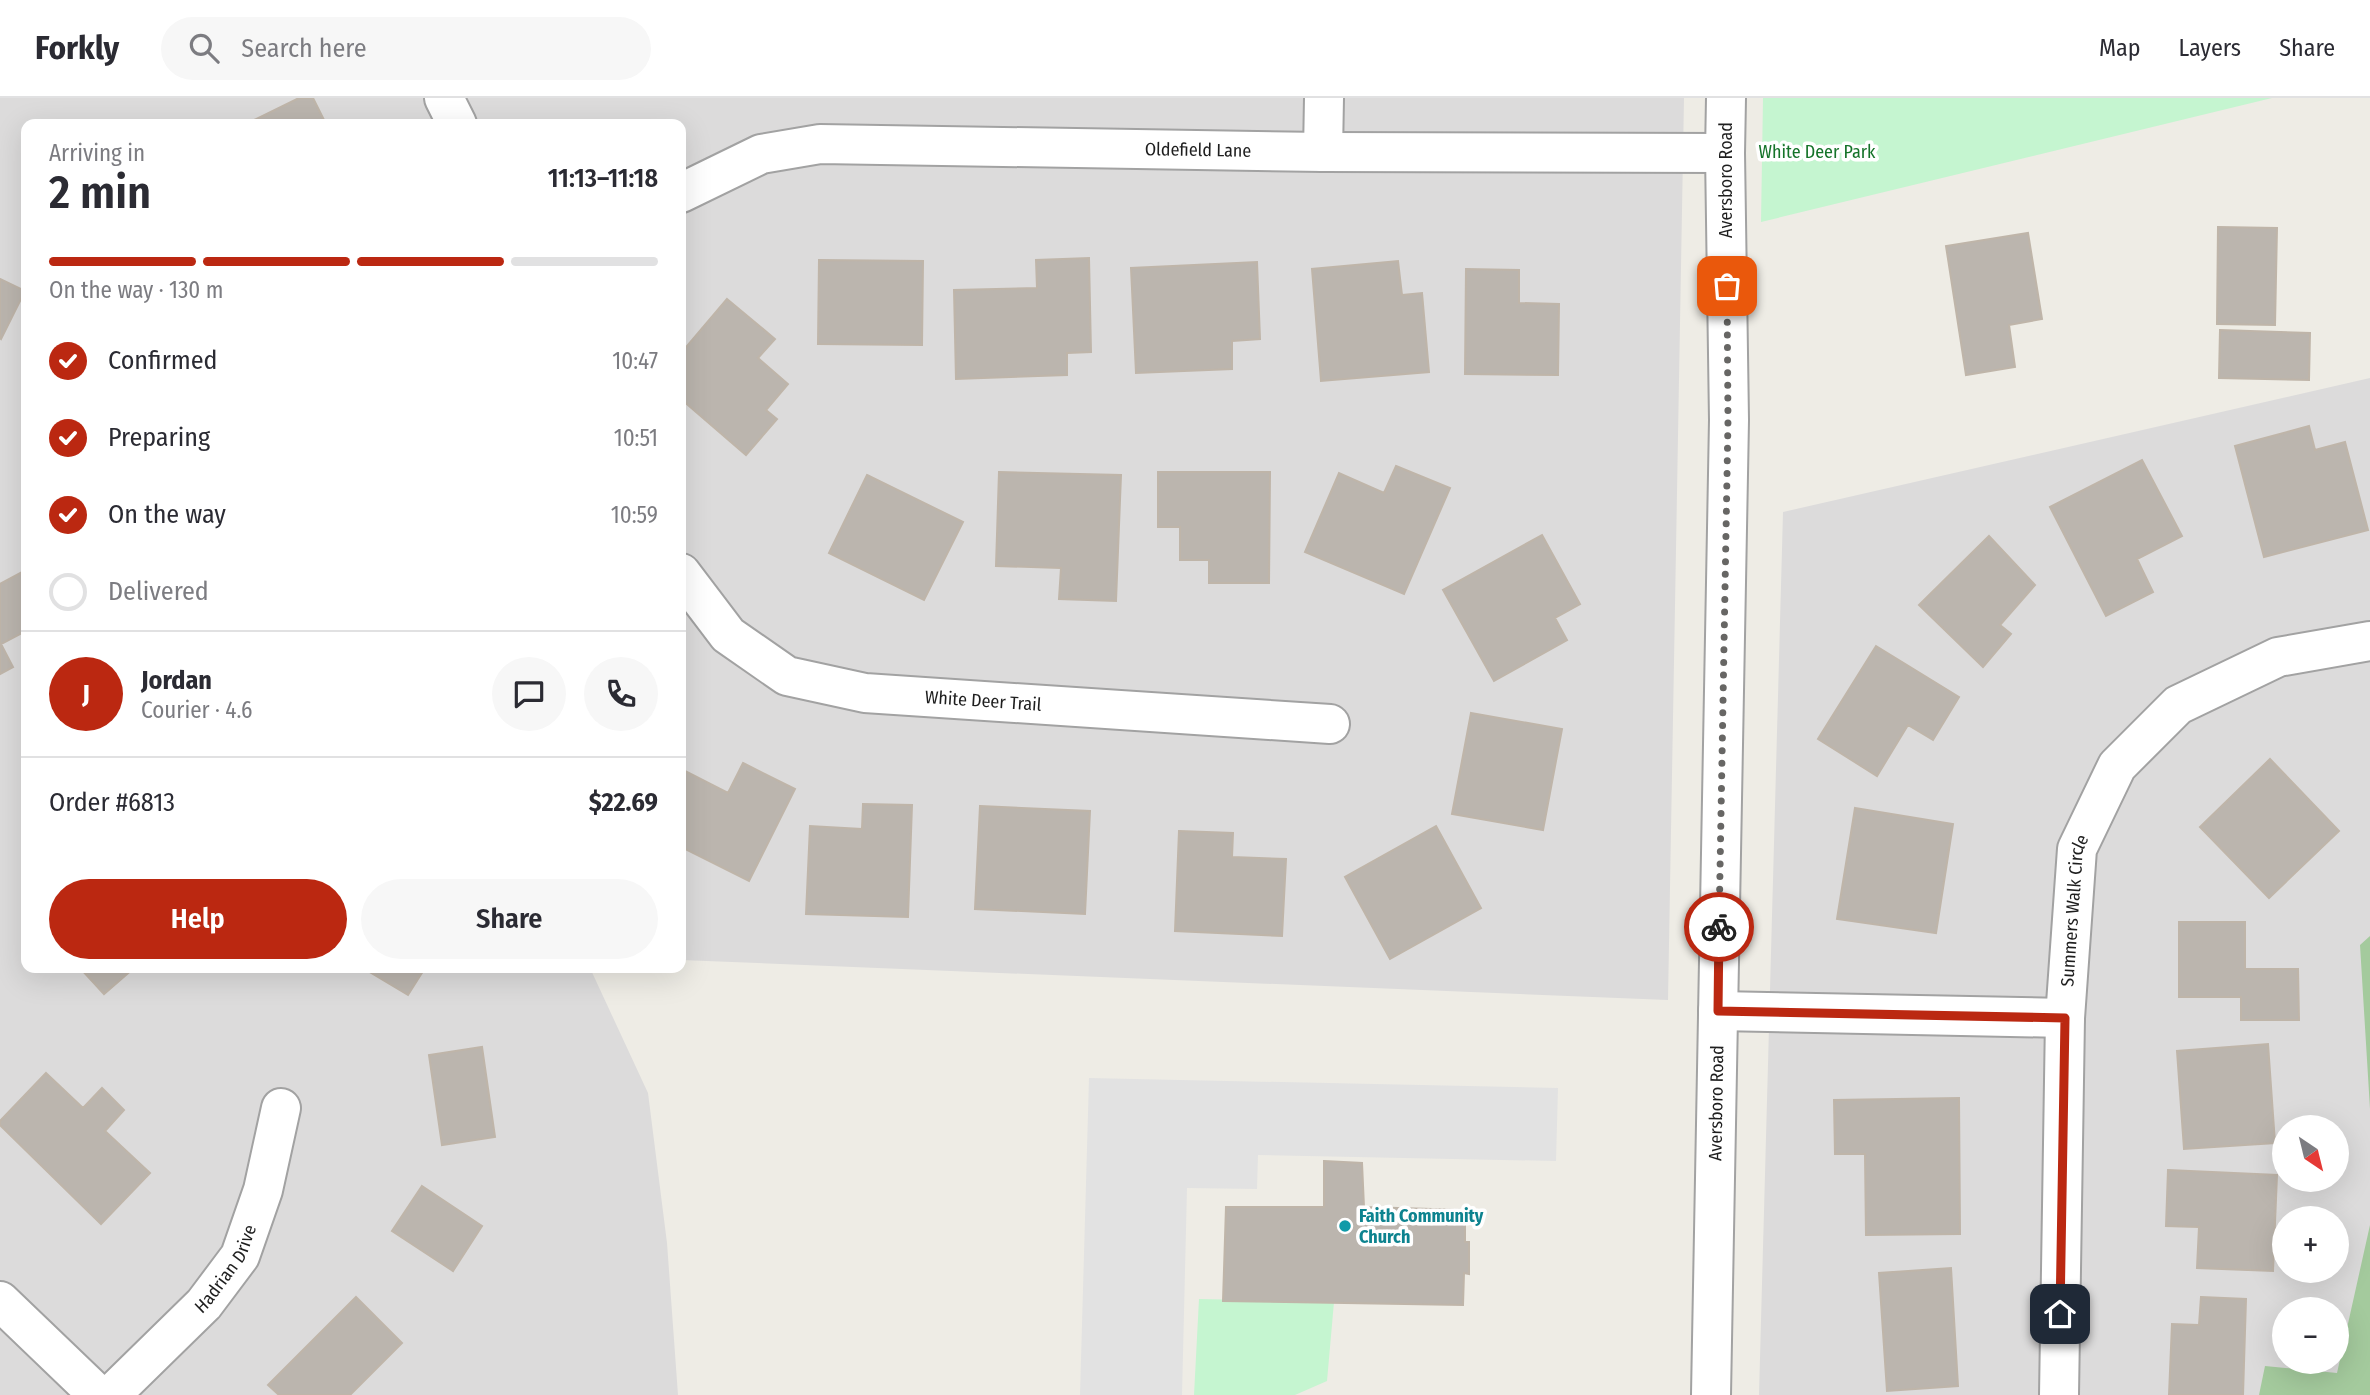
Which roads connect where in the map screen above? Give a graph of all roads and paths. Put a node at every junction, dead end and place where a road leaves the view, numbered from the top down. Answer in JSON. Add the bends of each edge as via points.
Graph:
{"nodes":[{"id":1,"x":444,"y":98,"type":"edge"},
{"id":2,"x":1324,"y":98,"type":"edge"},
{"id":3,"x":1726,"y":98,"type":"edge"},
{"id":4,"x":454,"y":119,"type":"edge"},
{"id":5,"x":1324,"y":152,"type":"junction"},
{"id":6,"x":1725,"y":153,"type":"junction"},
{"id":7,"x":686,"y":191,"type":"edge"},
{"id":8,"x":686,"y":580,"type":"edge"},
{"id":9,"x":2370,"y":641,"type":"edge"},
{"id":10,"x":1330,"y":724,"type":"dead end"},
{"id":11,"x":1718,"y":1011,"type":"junction"},
{"id":12,"x":2065,"y":1018,"type":"junction"},
{"id":13,"x":281,"y":1108,"type":"dead end"},
{"id":14,"x":0,"y":1301,"type":"edge"},
{"id":15,"x":98,"y":1395,"type":"edge"},
{"id":16,"x":111,"y":1395,"type":"edge"},
{"id":17,"x":1711,"y":1395,"type":"edge"},
{"id":18,"x":2059,"y":1395,"type":"edge"}],
"edges":[{"from":1,"to":4,"type":"street"},
{"from":2,"to":5,"type":"street"},
{"from":3,"to":6,"type":"street","name":"Aversboro Road"},
{"from":5,"to":6,"type":"street","name":"Oldefield Lane"},
{"from":5,"to":7,"type":"street","name":"Oldefield Lane","via":[[820,144],[761,154]]},
{"from":6,"to":11,"type":"street","name":"Aversboro Road","via":[[1728,420]]},
{"from":8,"to":10,"type":"street","name":"White Deer Trail","via":[[728,635],[787,676],[865,693]]},
{"from":9,"to":12,"type":"street","name":"Summers Walk Circle","via":[[2278,657],[2178,705],[2117,766],[2077,849]]},
{"from":11,"to":12,"type":"street"},
{"from":11,"to":17,"type":"street","name":"Aversboro Road"},
{"from":12,"to":18,"type":"street","name":"Summers Walk Circle"},
{"from":13,"to":16,"type":"street","name":"Hadrian Drive","via":[[263,1190],[240,1256],[204,1304]]},
{"from":14,"to":15,"type":"street"}]}
